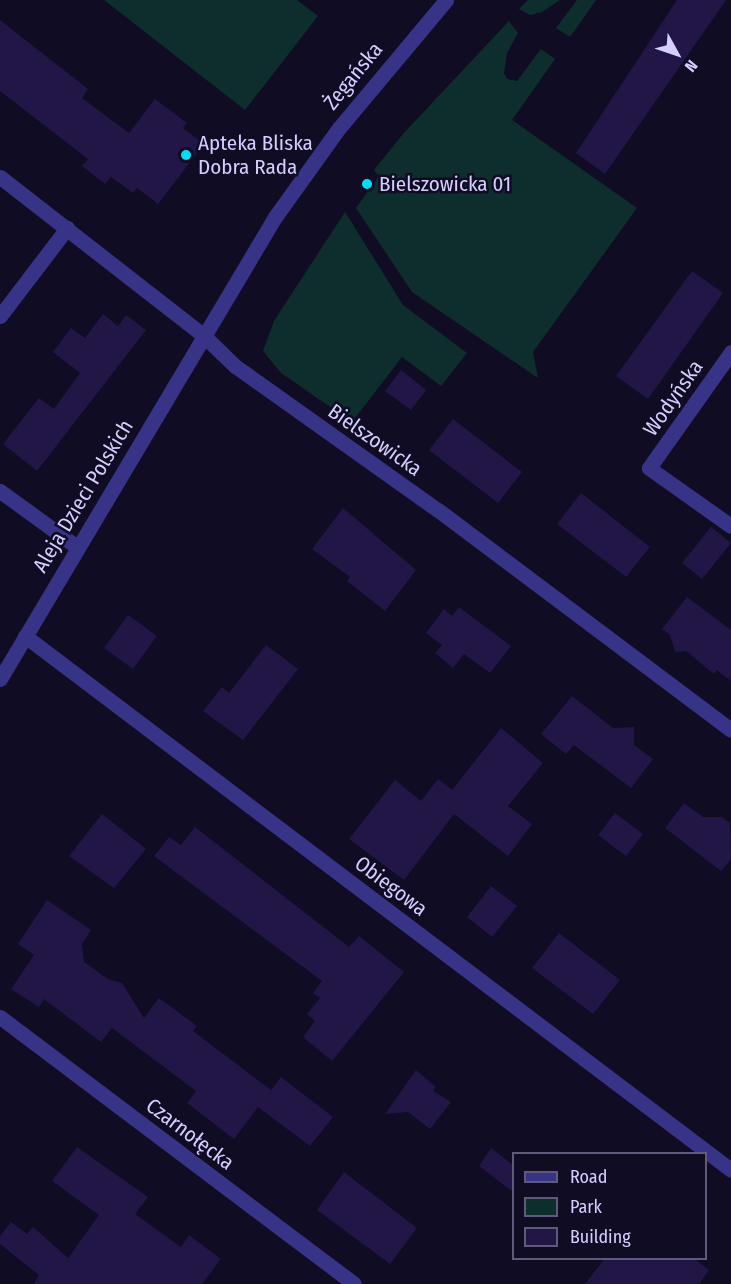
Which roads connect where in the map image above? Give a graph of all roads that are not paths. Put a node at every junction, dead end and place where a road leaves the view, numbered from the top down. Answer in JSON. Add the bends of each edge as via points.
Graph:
{"nodes":[{"id":1,"x":446,"y":0,"type":"edge"},
{"id":2,"x":0,"y":177,"type":"edge"},
{"id":3,"x":67,"y":228,"type":"junction"},
{"id":4,"x":0,"y":316,"type":"edge"},
{"id":5,"x":203,"y":335,"type":"junction"},
{"id":6,"x":731,"y":352,"type":"edge"},
{"id":7,"x":0,"y":491,"type":"edge"},
{"id":8,"x":731,"y":526,"type":"edge"},
{"id":9,"x":77,"y":547,"type":"junction"},
{"id":10,"x":25,"y":636,"type":"junction"},
{"id":11,"x":0,"y":679,"type":"edge"},
{"id":12,"x":731,"y":730,"type":"edge"},
{"id":13,"x":0,"y":1017,"type":"edge"},
{"id":14,"x":731,"y":1170,"type":"edge"},
{"id":15,"x":354,"y":1284,"type":"edge"}],
"edges":[{"from":1,"to":5,"type":"street","name":"Żegańska","via":[[318,154],[235,278]]},
{"from":2,"to":3,"type":"street","name":"Bielszowicka"},
{"from":3,"to":4,"type":"street"},
{"from":3,"to":5,"type":"street","name":"Bielszowicka"},
{"from":5,"to":9,"type":"street","name":"Aleja Dzieci Polskich"},
{"from":5,"to":12,"type":"street","name":"Bielszowicka","via":[[235,366],[438,510]]},
{"from":6,"to":8,"type":"street","name":"Wodyńska","via":[[649,468]]},
{"from":7,"to":9,"type":"street"},
{"from":9,"to":10,"type":"street","name":"Aleja Dzieci Polskich"},
{"from":10,"to":11,"type":"street","name":"Aleja Dzieci Polskich"},
{"from":10,"to":14,"type":"street","name":"Obiegowa"},
{"from":13,"to":15,"type":"street","name":"Czarnołęcka"}]}
